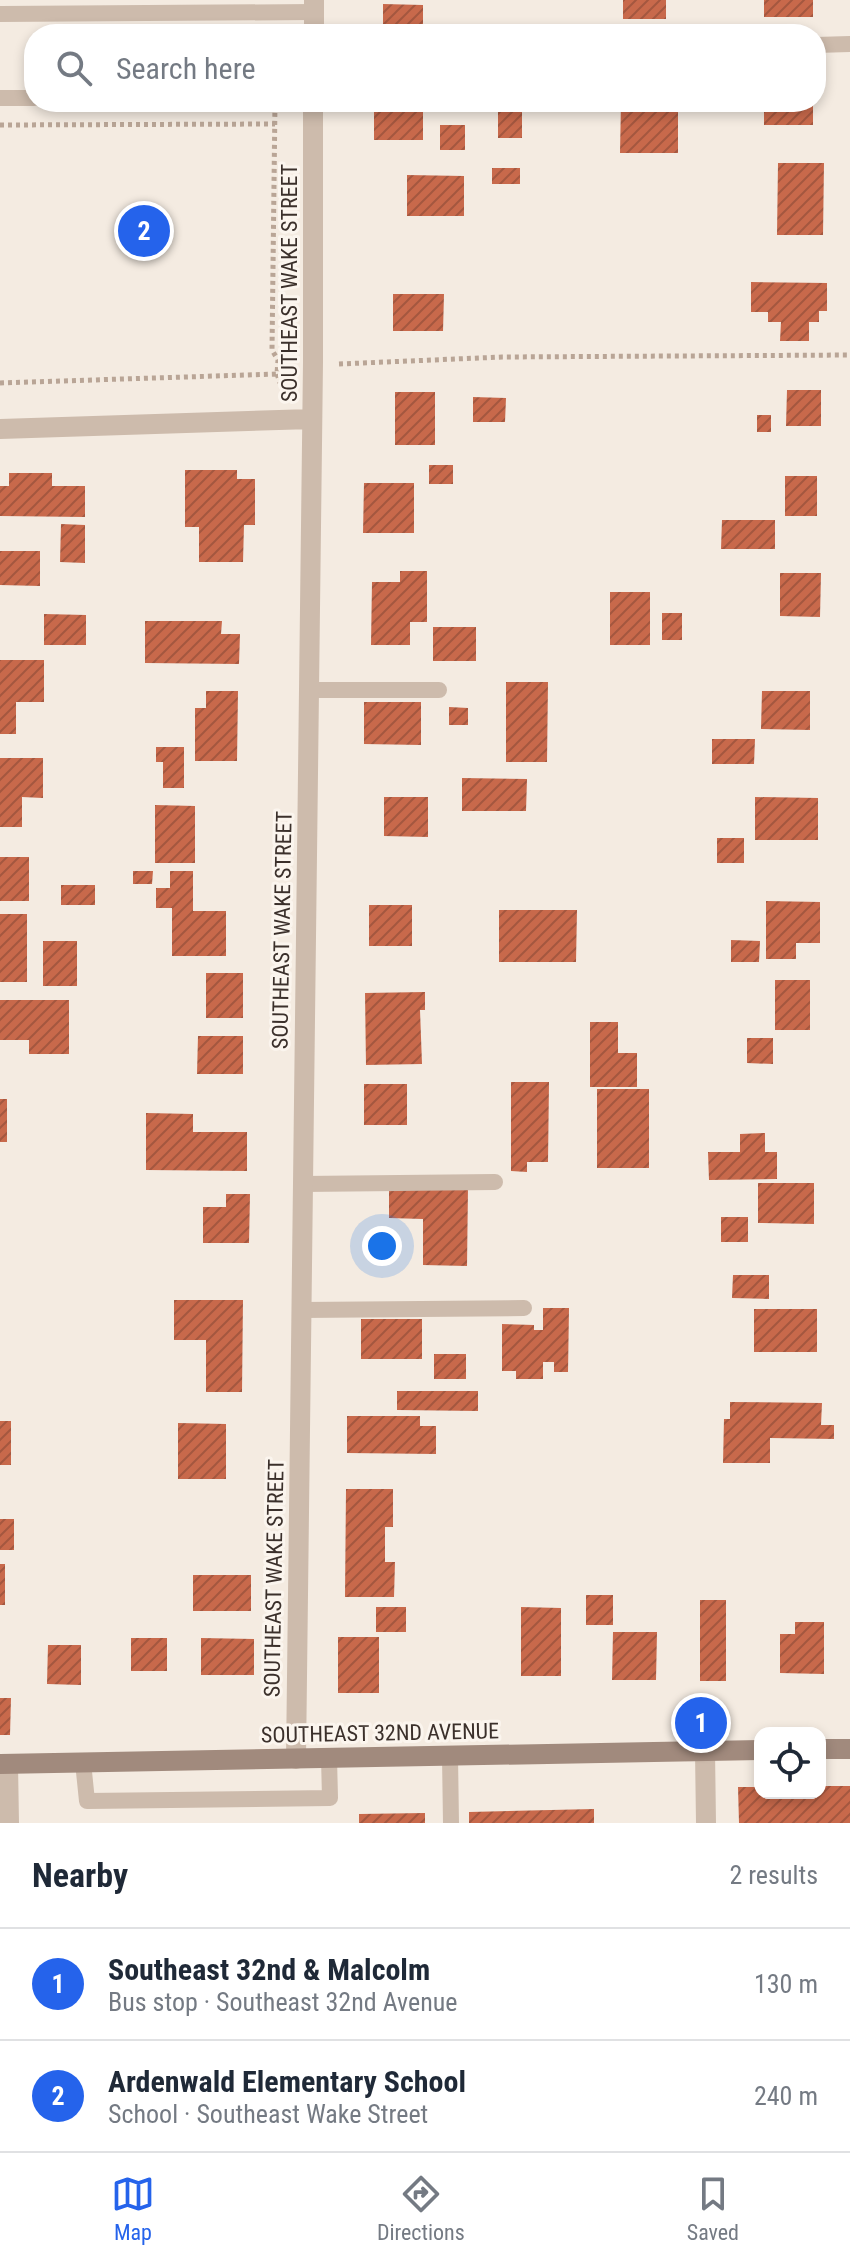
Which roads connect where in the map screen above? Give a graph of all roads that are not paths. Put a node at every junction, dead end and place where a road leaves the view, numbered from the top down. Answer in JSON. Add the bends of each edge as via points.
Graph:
{"nodes":[{"id":1,"x":314,"y":6,"type":"edge"},
{"id":2,"x":0,"y":14,"type":"edge"},
{"id":3,"x":850,"y":44,"type":"edge"},
{"id":4,"x":826,"y":45,"type":"edge"},
{"id":5,"x":0,"y":98,"type":"edge"},
{"id":6,"x":24,"y":98,"type":"edge"},
{"id":7,"x":313,"y":112,"type":"edge"},
{"id":8,"x":312,"y":419,"type":"junction"},
{"id":9,"x":0,"y":429,"type":"edge"},
{"id":10,"x":309,"y":690,"type":"junction"},
{"id":11,"x":439,"y":690,"type":"dead end"},
{"id":12,"x":495,"y":1182,"type":"dead end"},
{"id":13,"x":303,"y":1184,"type":"junction"},
{"id":14,"x":524,"y":1308,"type":"dead end"},
{"id":15,"x":302,"y":1310,"type":"junction"},
{"id":16,"x":826,"y":1749,"type":"edge"},
{"id":17,"x":850,"y":1749,"type":"edge"},
{"id":18,"x":754,"y":1750,"type":"edge"},
{"id":19,"x":705,"y":1751,"type":"junction"},
{"id":20,"x":450,"y":1756,"type":"junction"},
{"id":21,"x":329,"y":1758,"type":"junction"},
{"id":22,"x":296,"y":1759,"type":"junction"},
{"id":23,"x":83,"y":1762,"type":"junction"},
{"id":24,"x":4,"y":1764,"type":"edge"},
{"id":25,"x":9,"y":1823,"type":"edge"},
{"id":26,"x":451,"y":1823,"type":"edge"},
{"id":27,"x":706,"y":1823,"type":"edge"}],
"edges":[{"from":1,"to":2,"type":"lane"},
{"from":3,"to":4,"type":"lane"},
{"from":5,"to":6,"type":"lane"},
{"from":7,"to":8,"type":"street","name":"SOUTHEAST WAKE STREET"},
{"from":8,"to":9,"type":"street"},
{"from":8,"to":10,"type":"street","name":"SOUTHEAST WAKE STREET"},
{"from":10,"to":11,"type":"lane"},
{"from":10,"to":13,"type":"street","name":"SOUTHEAST WAKE STREET"},
{"from":12,"to":13,"type":"lane"},
{"from":13,"to":15,"type":"street","name":"SOUTHEAST WAKE STREET"},
{"from":14,"to":15,"type":"lane"},
{"from":15,"to":22,"type":"street","name":"SOUTHEAST WAKE STREET"},
{"from":16,"to":17,"type":"street"},
{"from":18,"to":19,"type":"street","name":"SOUTHEAST 32ND AVENUE"},
{"from":19,"to":20,"type":"street","name":"SOUTHEAST 32ND AVENUE"},
{"from":19,"to":27,"type":"street"},
{"from":20,"to":21,"type":"street","name":"SOUTHEAST 32ND AVENUE"},
{"from":20,"to":26,"type":"lane"},
{"from":21,"to":22,"type":"street","name":"SOUTHEAST 32ND AVENUE"},
{"from":21,"to":23,"type":"lane","via":[[330,1798],[87,1801]]},
{"from":22,"to":23,"type":"street","name":"SOUTHEAST 32ND AVENUE"},
{"from":23,"to":24,"type":"street","name":"SOUTHEAST 32ND AVENUE"},
{"from":24,"to":25,"type":"street"}]}
